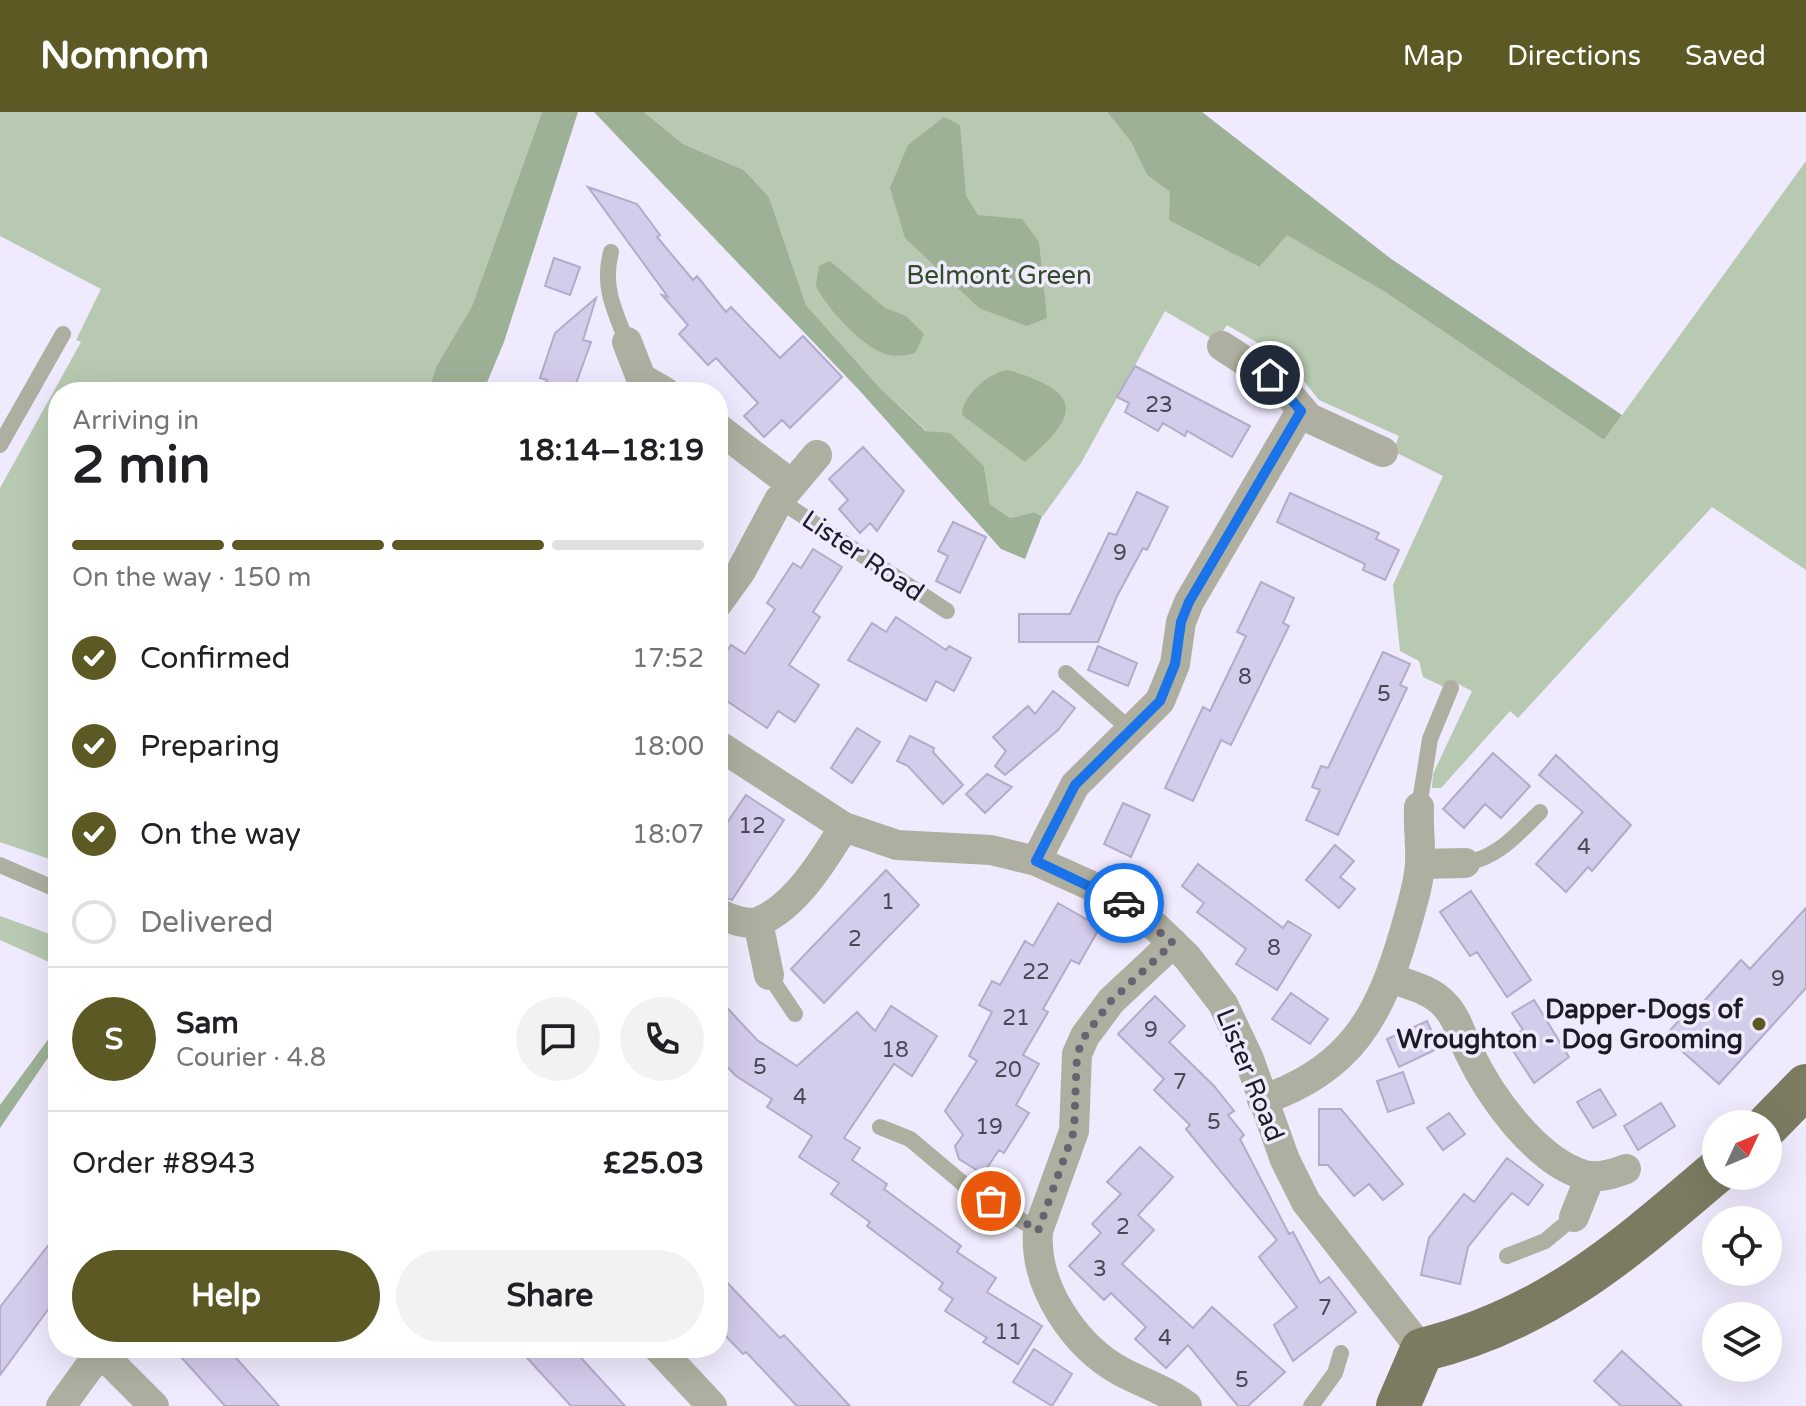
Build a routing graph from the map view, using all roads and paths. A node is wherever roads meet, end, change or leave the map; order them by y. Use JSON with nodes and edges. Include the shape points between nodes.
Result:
{"nodes":[{"id":1,"x":611,"y":252,"type":"dead end"},
{"id":2,"x":63,"y":334,"type":"dead end"},
{"id":3,"x":627,"y":342,"type":"joint"},
{"id":4,"x":1222,"y":346,"type":"dead end"},
{"id":5,"x":644,"y":382,"type":"edge"},
{"id":6,"x":1301,"y":411,"type":"junction"},
{"id":7,"x":728,"y":438,"type":"edge"},
{"id":8,"x":0,"y":445,"type":"edge"},
{"id":9,"x":1383,"y":452,"type":"dead end"},
{"id":10,"x":817,"y":455,"type":"dead end"},
{"id":11,"x":785,"y":492,"type":"junction"},
{"id":12,"x":728,"y":589,"type":"edge"},
{"id":13,"x":947,"y":611,"type":"dead end"},
{"id":14,"x":1066,"y":673,"type":"dead end"},
{"id":15,"x":1451,"y":688,"type":"dead end"},
{"id":16,"x":1133,"y":732,"type":"junction"},
{"id":17,"x":728,"y":752,"type":"edge"},
{"id":18,"x":1419,"y":807,"type":"joint"},
{"id":19,"x":1540,"y":812,"type":"dead end"},
{"id":20,"x":844,"y":827,"type":"junction"},
{"id":21,"x":1036,"y":861,"type":"junction"},
{"id":22,"x":1465,"y":863,"type":"joint"},
{"id":23,"x":1420,"y":864,"type":"junction"},
{"id":24,"x":0,"y":865,"type":"edge"},
{"id":25,"x":48,"y":886,"type":"edge"},
{"id":26,"x":728,"y":917,"type":"edge"},
{"id":27,"x":758,"y":922,"type":"junction"},
{"id":28,"x":1173,"y":943,"type":"junction"},
{"id":29,"x":769,"y":975,"type":"joint"},
{"id":30,"x":1390,"y":978,"type":"junction"},
{"id":31,"x":795,"y":1014,"type":"dead end"},
{"id":32,"x":1806,"y":1086,"type":"edge"},
{"id":33,"x":1262,"y":1100,"type":"junction"},
{"id":34,"x":1782,"y":1111,"type":"edge"},
{"id":35,"x":880,"y":1127,"type":"dead end"},
{"id":36,"x":1626,"y":1169,"type":"dead end"},
{"id":37,"x":1584,"y":1175,"type":"junction"},
{"id":38,"x":1702,"y":1184,"type":"edge"},
{"id":39,"x":1574,"y":1217,"type":"joint"},
{"id":40,"x":1038,"y":1231,"type":"junction"},
{"id":41,"x":1507,"y":1256,"type":"dead end"},
{"id":42,"x":1422,"y":1350,"type":"junction"},
{"id":43,"x":1341,"y":1353,"type":"dead end"},
{"id":44,"x":96,"y":1358,"type":"edge"},
{"id":45,"x":109,"y":1358,"type":"edge"},
{"id":46,"x":667,"y":1358,"type":"edge"},
{"id":47,"x":61,"y":1406,"type":"edge"},
{"id":48,"x":154,"y":1406,"type":"edge"},
{"id":49,"x":712,"y":1406,"type":"edge"},
{"id":50,"x":1187,"y":1406,"type":"edge"},
{"id":51,"x":1311,"y":1406,"type":"edge"},
{"id":52,"x":1398,"y":1406,"type":"edge"}],
"edges":[{"from":1,"to":3,"type":"lane","via":[[609,300]]},
{"from":2,"to":8,"type":"lane"},
{"from":3,"to":5,"type":"street"},
{"from":4,"to":6,"type":"street","via":[[1270,375]]},
{"from":6,"to":9,"type":"street"},
{"from":6,"to":16,"type":"street","via":[[1189,602],[1170,682],[1154,711]]},
{"from":7,"to":11,"type":"street","name":"Lister Road"},
{"from":10,"to":11,"type":"street","name":"Lister Road"},
{"from":11,"to":12,"type":"street","name":"Lister Road"},
{"from":11,"to":13,"type":"lane","name":"Lister Road"},
{"from":14,"to":16,"type":"lane"},
{"from":15,"to":18,"type":"lane","via":[[1430,739]]},
{"from":16,"to":21,"type":"street","via":[[1075,785]]},
{"from":17,"to":20,"type":"street","name":"Lister Road"},
{"from":18,"to":23,"type":"street"},
{"from":19,"to":22,"type":"lane","via":[[1506,845],[1480,861]]},
{"from":20,"to":21,"type":"street","name":"Lister Road","via":[[897,845],[991,850]]},
{"from":20,"to":27,"type":"street","via":[[800,888]]},
{"from":21,"to":28,"type":"street","name":"Lister Road","via":[[1121,902]]},
{"from":22,"to":23,"type":"street"},
{"from":23,"to":30,"type":"street"},
{"from":24,"to":25,"type":"lane"},
{"from":26,"to":27,"type":"street"},
{"from":27,"to":29,"type":"street"},
{"from":28,"to":33,"type":"street","name":"Lister Road","via":[[1223,1004]]},
{"from":28,"to":40,"type":"street","via":[[1111,1001],[1085,1036],[1077,1054],[1074,1131]]},
{"from":29,"to":31,"type":"lane"},
{"from":30,"to":33,"type":"street","via":[[1355,1039],[1330,1067],[1300,1087]]},
{"from":30,"to":37,"type":"street","via":[[1443,1003],[1504,1109],[1538,1146]]},
{"from":32,"to":34,"type":"main road"},
{"from":33,"to":42,"type":"street","name":"Lister Road","via":[[1306,1202]]},
{"from":35,"to":40,"type":"lane","via":[[910,1139],[966,1186]]},
{"from":36,"to":37,"type":"street","via":[[1606,1176]]},
{"from":37,"to":39,"type":"street","via":[[1586,1187]]},
{"from":38,"to":42,"type":"main road","via":[[1568,1290],[1491,1329]]},
{"from":39,"to":41,"type":"lane","via":[[1552,1237]]},
{"from":40,"to":50,"type":"street","via":[[1043,1276],[1070,1324],[1107,1362]]},
{"from":42,"to":52,"type":"main road"},
{"from":43,"to":51,"type":"lane","via":[[1330,1383]]},
{"from":44,"to":47,"type":"street"},
{"from":45,"to":48,"type":"street"},
{"from":46,"to":49,"type":"street"}]}
